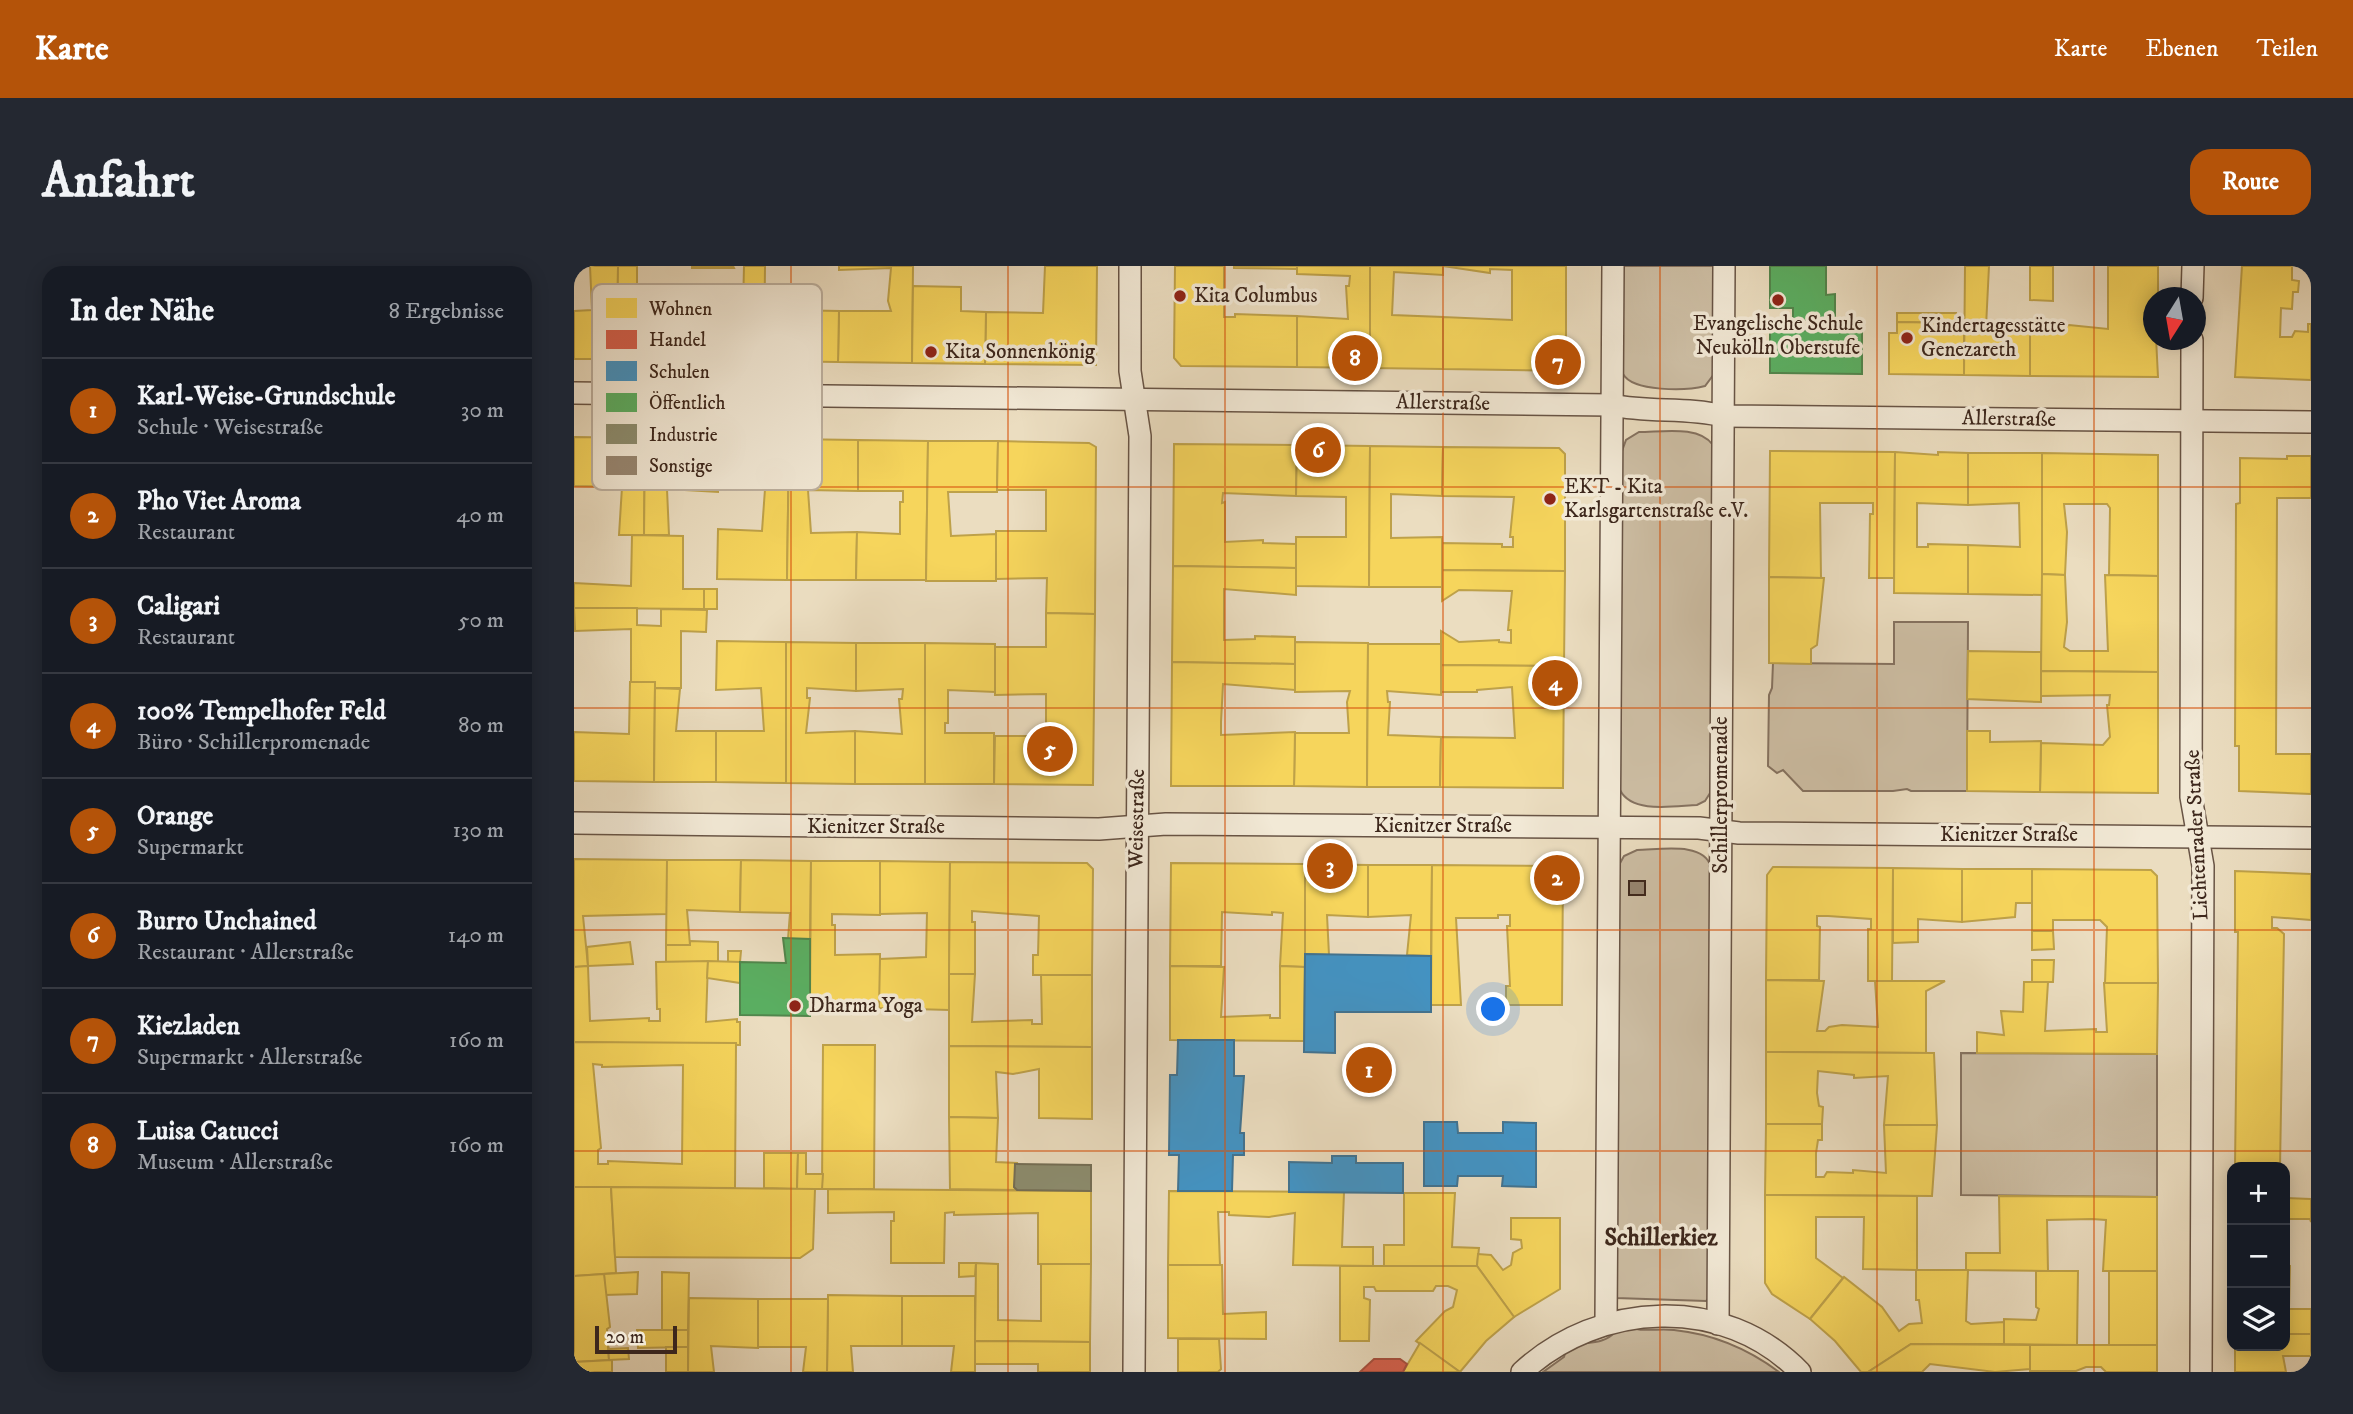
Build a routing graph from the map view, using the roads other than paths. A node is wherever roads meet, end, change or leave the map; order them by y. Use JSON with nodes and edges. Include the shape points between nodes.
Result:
{"nodes":[{"id":1,"x":1130,"y":266,"type":"edge"},
{"id":2,"x":1613,"y":266,"type":"edge"},
{"id":3,"x":1724,"y":266,"type":"edge"},
{"id":4,"x":2193,"y":266,"type":"edge"},
{"id":5,"x":2192,"y":287,"type":"edge"},
{"id":6,"x":2192,"y":350,"type":"edge"},
{"id":7,"x":574,"y":393,"type":"edge"},
{"id":8,"x":592,"y":393,"type":"edge"},
{"id":9,"x":822,"y":396,"type":"edge"},
{"id":10,"x":1134,"y":399,"type":"junction"},
{"id":11,"x":1612,"y":405,"type":"junction"},
{"id":12,"x":1723,"y":416,"type":"junction"},
{"id":13,"x":2192,"y":421,"type":"junction"},
{"id":14,"x":2311,"y":422,"type":"edge"},
{"id":15,"x":574,"y":823,"type":"edge"},
{"id":16,"x":1138,"y":826,"type":"junction"},
{"id":17,"x":1610,"y":827,"type":"junction"},
{"id":18,"x":1721,"y":831,"type":"junction"},
{"id":19,"x":2198,"y":837,"type":"junction"},
{"id":20,"x":2311,"y":838,"type":"edge"},
{"id":21,"x":1606,"y":1322,"type":"junction"},
{"id":22,"x":1718,"y":1324,"type":"junction"},
{"id":23,"x":1134,"y":1372,"type":"edge"},
{"id":24,"x":1522,"y":1372,"type":"edge"},
{"id":25,"x":1800,"y":1372,"type":"edge"},
{"id":26,"x":2201,"y":1372,"type":"edge"}],
"edges":[{"from":1,"to":10,"type":"street","name":"Weisestraße"},
{"from":2,"to":11,"type":"street"},
{"from":3,"to":12,"type":"street","name":"Schillerpromenade"},
{"from":4,"to":5,"type":"street"},
{"from":6,"to":13,"type":"street","name":"Lichtenrader Straße"},
{"from":7,"to":8,"type":"street","name":"Allerstraße"},
{"from":9,"to":10,"type":"street","name":"Allerstraße"},
{"from":10,"to":11,"type":"street","name":"Allerstraße"},
{"from":10,"to":16,"type":"street","name":"Weisestraße","via":[[1140,436]]},
{"from":11,"to":12,"type":"street","name":"Allerstraße"},
{"from":11,"to":17,"type":"street"},
{"from":12,"to":13,"type":"street","name":"Allerstraße"},
{"from":12,"to":18,"type":"street","name":"Schillerpromenade"},
{"from":13,"to":14,"type":"street","name":"Allerstraße"},
{"from":13,"to":19,"type":"street","name":"Lichtenrader Straße","via":[[2191,797]]},
{"from":15,"to":16,"type":"street","name":"Kienitzer Straße"},
{"from":16,"to":17,"type":"street","name":"Kienitzer Straße"},
{"from":16,"to":23,"type":"street","name":"Weisestraße"},
{"from":17,"to":18,"type":"street","name":"Kienitzer Straße"},
{"from":17,"to":21,"type":"street"},
{"from":18,"to":19,"type":"street","name":"Kienitzer Straße"},
{"from":18,"to":22,"type":"street","name":"Schillerpromenade"},
{"from":19,"to":20,"type":"street","name":"Kienitzer Straße"},
{"from":19,"to":26,"type":"street","name":"Lichtenrader Straße","via":[[2203,866]]},
{"from":21,"to":22,"type":"street","via":[[1661,1315]]},
{"from":21,"to":24,"type":"street","via":[[1569,1337]]},
{"from":22,"to":25,"type":"street","via":[[1759,1341]]}]}
